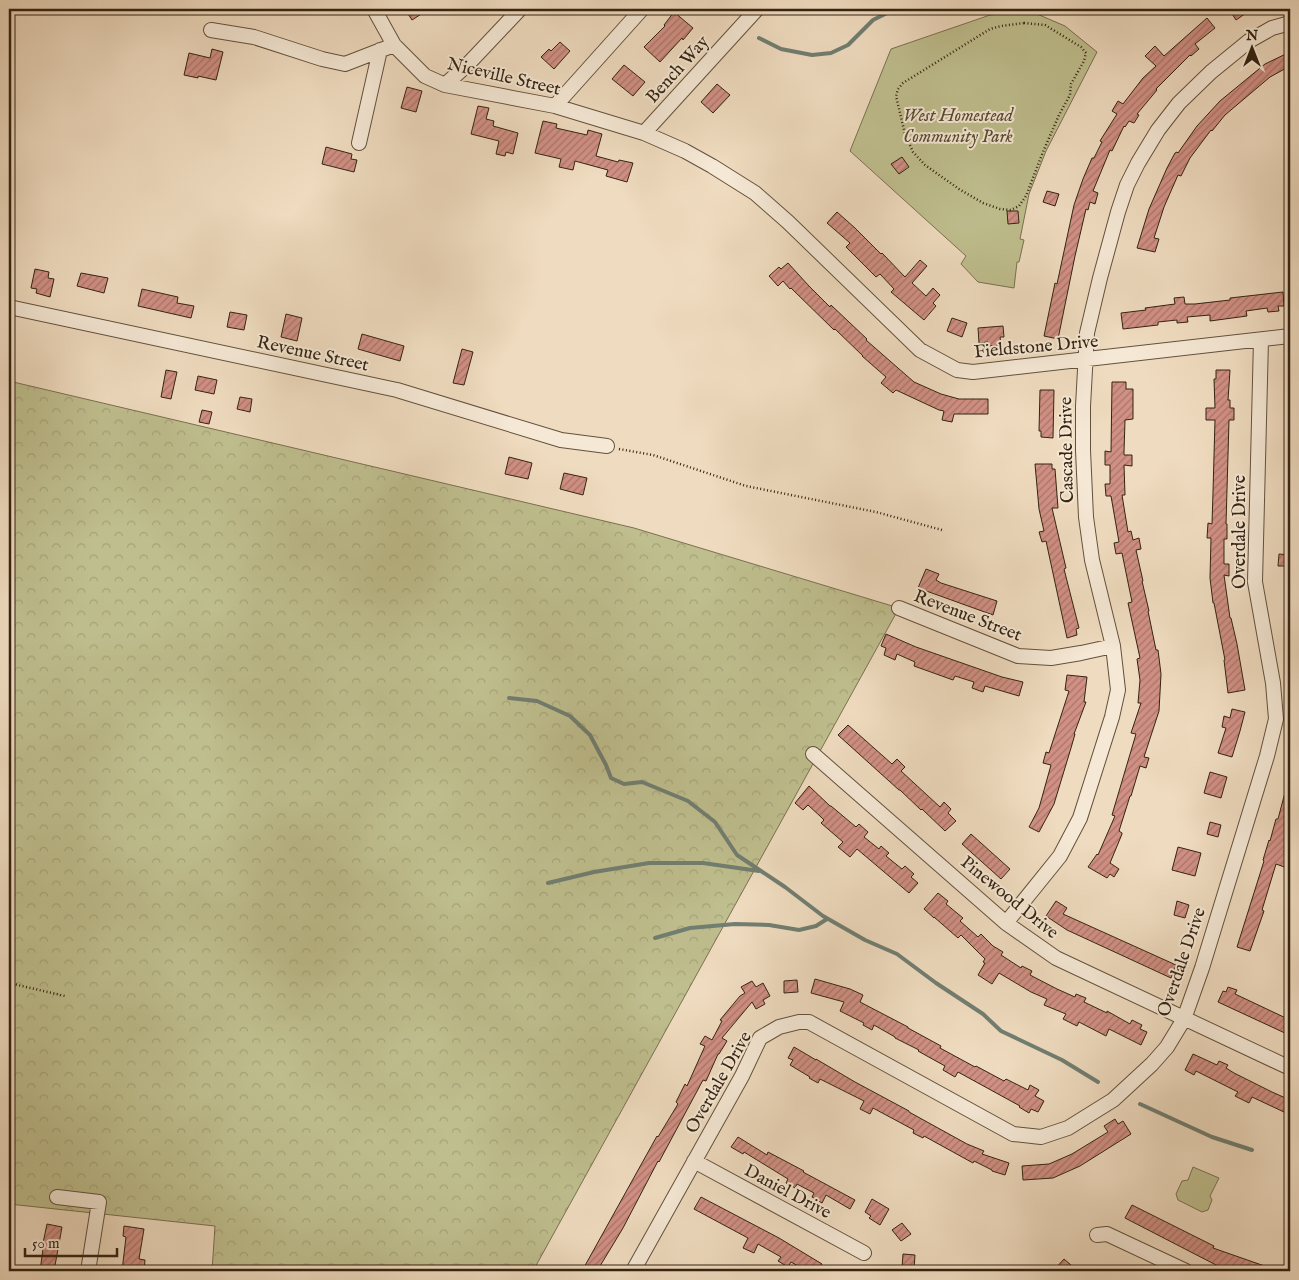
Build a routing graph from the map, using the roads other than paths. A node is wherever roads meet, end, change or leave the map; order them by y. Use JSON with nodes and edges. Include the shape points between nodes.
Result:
{"nodes":[{"id":1,"x":374,"y":9,"type":"edge"},
{"id":2,"x":520,"y":9,"type":"edge"},
{"id":3,"x":642,"y":9,"type":"edge"},
{"id":4,"x":757,"y":9,"type":"edge"},
{"id":5,"x":1290,"y":22,"type":"edge"},
{"id":6,"x":211,"y":30,"type":"dead end"},
{"id":7,"x":394,"y":45,"type":"junction"},
{"id":8,"x":380,"y":50,"type":"junction"},
{"id":9,"x":446,"y":85,"type":"junction"},
{"id":10,"x":555,"y":106,"type":"junction"},
{"id":11,"x":644,"y":133,"type":"junction"},
{"id":12,"x":359,"y":144,"type":"dead end"},
{"id":13,"x":782,"y":217,"type":"joint"},
{"id":14,"x":9,"y":308,"type":"edge"},
{"id":15,"x":1290,"y":336,"type":"edge"},
{"id":16,"x":1261,"y":340,"type":"junction"},
{"id":17,"x":1086,"y":360,"type":"junction"},
{"id":18,"x":607,"y":446,"type":"road end"},
{"id":19,"x":899,"y":608,"type":"dead end"},
{"id":20,"x":1113,"y":646,"type":"junction"},
{"id":21,"x":813,"y":754,"type":"dead end"},
{"id":22,"x":1006,"y":923,"type":"junction"},
{"id":23,"x":1184,"y":1019,"type":"junction"},
{"id":24,"x":1290,"y":1068,"type":"edge"},
{"id":25,"x":694,"y":1161,"type":"junction"},
{"id":26,"x":57,"y":1197,"type":"dead end"},
{"id":27,"x":1096,"y":1235,"type":"dead end"},
{"id":28,"x":864,"y":1253,"type":"dead end"},
{"id":29,"x":88,"y":1271,"type":"edge"},
{"id":30,"x":633,"y":1271,"type":"edge"},
{"id":31,"x":1186,"y":1271,"type":"edge"}],
"edges":[{"from":1,"to":7,"type":"street","name":"Niceville Street"},
{"from":2,"to":9,"type":"street"},
{"from":3,"to":10,"type":"street"},
{"from":4,"to":11,"type":"street","name":"Bench Way"},
{"from":5,"to":17,"type":"street","name":"Cascade Drive","via":[[1249,41],[1211,72],[1179,103],[1138,163],[1118,212],[1100,278],[1087,333]]},
{"from":6,"to":8,"type":"street","via":[[254,37],[345,64]]},
{"from":7,"to":8,"type":"street"},
{"from":7,"to":9,"type":"street","name":"Niceville Street","via":[[425,76]]},
{"from":8,"to":12,"type":"street"},
{"from":9,"to":10,"type":"street","name":"Niceville Street"},
{"from":10,"to":11,"type":"street","name":"Niceville Street"},
{"from":11,"to":13,"type":"street","name":"Niceville Street","via":[[712,166],[755,193]]},
{"from":13,"to":17,"type":"street","name":"Fieldstone Drive","via":[[920,350],[957,370],[973,372]]},
{"from":14,"to":18,"type":"street","name":"Revenue Street","via":[[397,390],[561,440]]},
{"from":15,"to":16,"type":"street","name":"Fieldstone Drive"},
{"from":16,"to":17,"type":"street","name":"Fieldstone Drive"},
{"from":16,"to":23,"type":"street","name":"Overdale Drive","via":[[1255,582],[1276,719]]},
{"from":17,"to":20,"type":"street","name":"Cascade Drive","via":[[1083,406],[1086,517],[1092,560]]},
{"from":19,"to":20,"type":"street","name":"Revenue Street","via":[[1018,656],[1051,658]]},
{"from":20,"to":22,"type":"street","name":"Cascade Drive","via":[[1118,690],[1080,818],[1060,856]]},
{"from":21,"to":22,"type":"street","name":"Pinewood Drive"},
{"from":22,"to":23,"type":"street","name":"Pinewood Drive","via":[[1056,958]]},
{"from":23,"to":24,"type":"street","name":"Pinewood Drive"},
{"from":23,"to":25,"type":"street","name":"Overdale Drive","via":[[1157,1059],[1113,1100],[1068,1128],[1041,1137],[1013,1134],[809,1022],[779,1027],[760,1038]]},
{"from":25,"to":28,"type":"street","name":"Daniel Drive"},
{"from":25,"to":30,"type":"street","name":"Overdale Drive"},
{"from":26,"to":29,"type":"street","via":[[99,1202]]},
{"from":27,"to":31,"type":"street","via":[[1107,1234]]}]}
